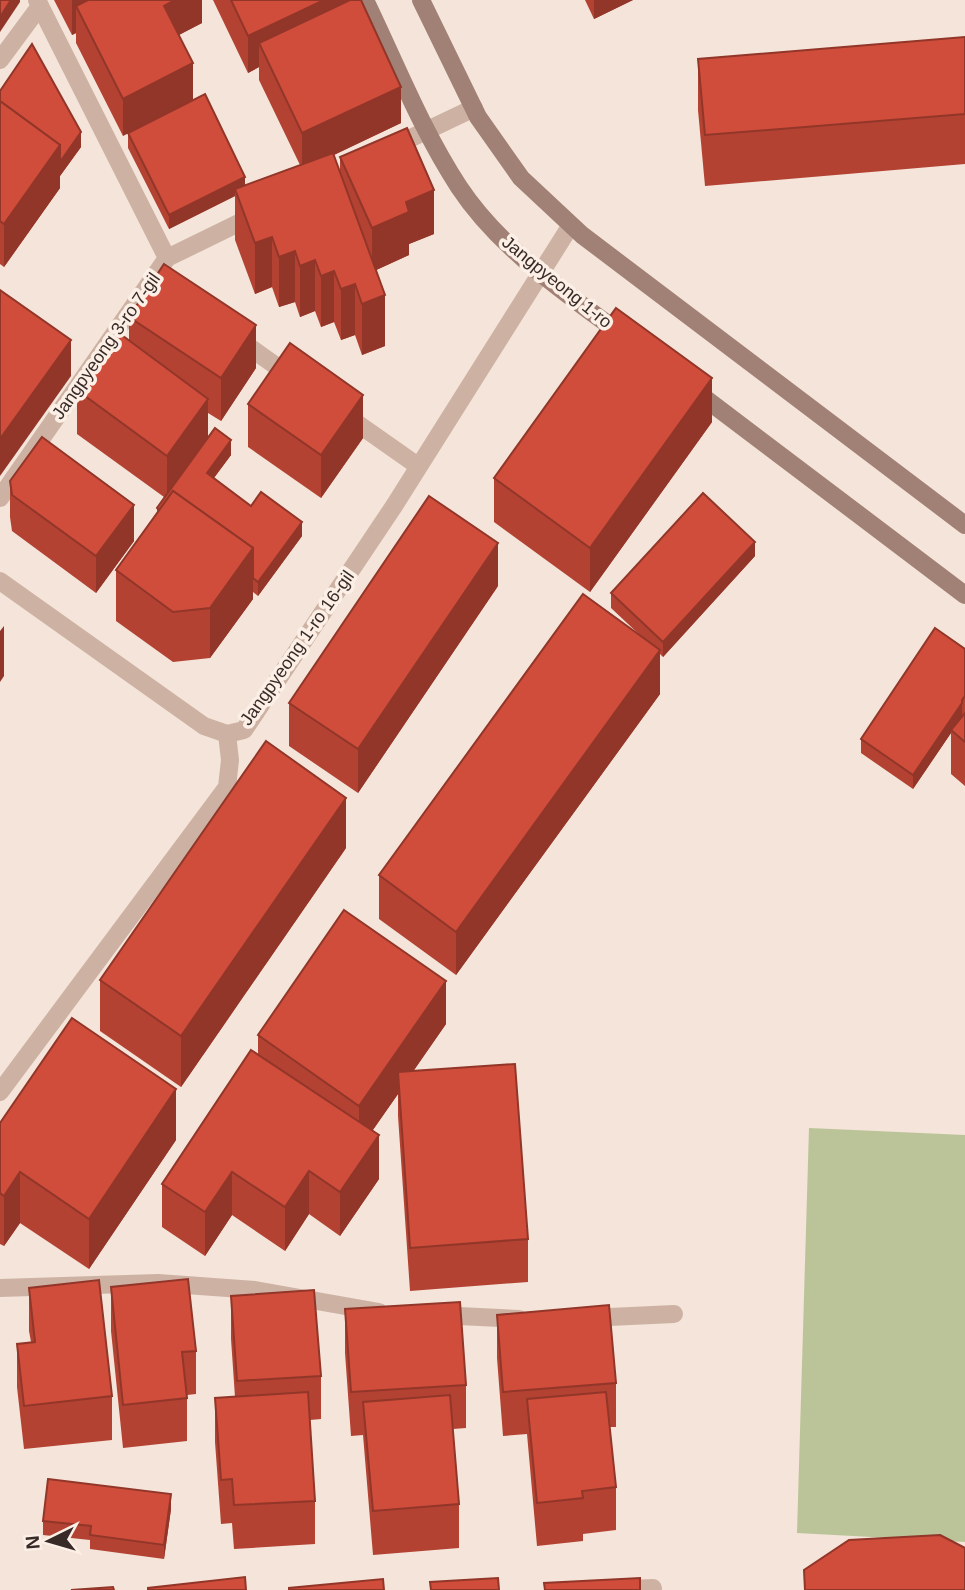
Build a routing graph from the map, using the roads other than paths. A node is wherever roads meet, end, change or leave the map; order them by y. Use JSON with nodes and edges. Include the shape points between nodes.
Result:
{"nodes":[{"id":1,"x":365,"y":0,"type":"edge"},
{"id":2,"x":421,"y":0,"type":"edge"},
{"id":3,"x":39,"y":3,"type":"edge"},
{"id":4,"x":0,"y":60,"type":"edge"},
{"id":5,"x":474,"y":108,"type":"junction"},
{"id":6,"x":428,"y":130,"type":"junction"},
{"id":7,"x":378,"y":154,"type":"edge"},
{"id":8,"x":266,"y":209,"type":"edge"},
{"id":9,"x":571,"y":225,"type":"junction"},
{"id":10,"x":167,"y":258,"type":"junction"},
{"id":11,"x":541,"y":271,"type":"junction"},
{"id":12,"x":219,"y":326,"type":"edge"},
{"id":13,"x":642,"y":351,"type":"edge"},
{"id":14,"x":676,"y":376,"type":"edge"},
{"id":15,"x":308,"y":388,"type":"edge"},
{"id":16,"x":330,"y":404,"type":"edge"},
{"id":17,"x":418,"y":466,"type":"junction"},
{"id":18,"x":0,"y":498,"type":"edge"},
{"id":19,"x":965,"y":525,"type":"edge"},
{"id":20,"x":0,"y":581,"type":"edge"},
{"id":21,"x":965,"y":595,"type":"edge"},
{"id":22,"x":227,"y":734,"type":"junction"},
{"id":23,"x":0,"y":1092,"type":"edge"},
{"id":24,"x":0,"y":1288,"type":"edge"},
{"id":25,"x":674,"y":1314,"type":"dead end"},
{"id":26,"x":571,"y":1319,"type":"edge"},
{"id":27,"x":543,"y":1320,"type":"edge"},
{"id":28,"x":653,"y":1588,"type":"dead end"},
{"id":29,"x":603,"y":1590,"type":"edge"}],
"edges":[{"from":1,"to":6,"type":"street","name":"Jangpyeong 1-ro"},
{"from":2,"to":5,"type":"street"},
{"from":3,"to":4,"type":"street"},
{"from":3,"to":10,"type":"street","name":"Jangpyeong 3-ro 7-gil"},
{"from":5,"to":6,"type":"street"},
{"from":5,"to":9,"type":"street","via":[[521,178]]},
{"from":6,"to":7,"type":"street"},
{"from":6,"to":11,"type":"street","name":"Jangpyeong 1-ro","via":[[459,187],[505,242]]},
{"from":8,"to":10,"type":"street"},
{"from":9,"to":11,"type":"street","name":"Jangpyeong 1-ro 16-gil"},
{"from":9,"to":19,"type":"street"},
{"from":10,"to":18,"type":"street","name":"Jangpyeong 3-ro 7-gil","via":[[158,283]]},
{"from":11,"to":13,"type":"street","name":"Jangpyeong 1-ro"},
{"from":11,"to":17,"type":"street","name":"Jangpyeong 1-ro 16-gil"},
{"from":12,"to":15,"type":"street"},
{"from":14,"to":21,"type":"street"},
{"from":16,"to":17,"type":"street"},
{"from":17,"to":22,"type":"street","name":"Jangpyeong 1-ro 16-gil","via":[[244,730]]},
{"from":20,"to":22,"type":"street","via":[[204,726]]},
{"from":22,"to":23,"type":"street","name":"Jangpyeong 1-ro 16-gil","via":[[227,787]]},
{"from":24,"to":27,"type":"street","via":[[158,1283],[256,1290],[375,1312]]},
{"from":25,"to":26,"type":"street"},
{"from":28,"to":29,"type":"street"}]}
